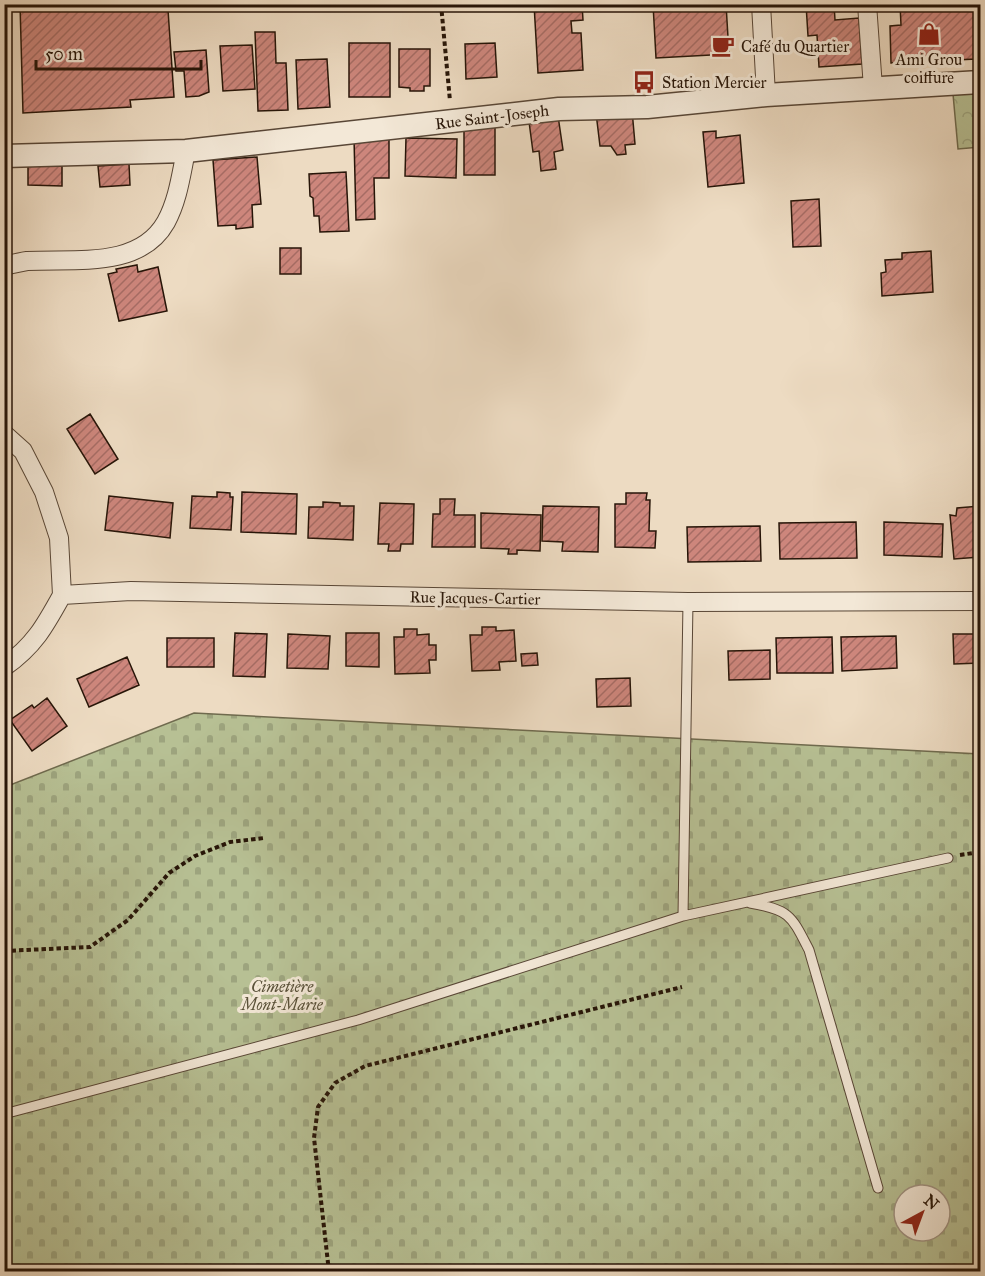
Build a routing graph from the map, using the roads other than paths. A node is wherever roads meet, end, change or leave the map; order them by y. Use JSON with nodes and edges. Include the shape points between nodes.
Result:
{"nodes":[{"id":1,"x":761,"y":4,"type":"edge"},
{"id":2,"x":867,"y":4,"type":"edge"},
{"id":3,"x":981,"y":82,"type":"edge"},
{"id":4,"x":873,"y":88,"type":"junction"},
{"id":5,"x":766,"y":95,"type":"junction"},
{"id":6,"x":186,"y":151,"type":"junction"},
{"id":7,"x":4,"y":156,"type":"edge"},
{"id":8,"x":4,"y":266,"type":"edge"},
{"id":9,"x":4,"y":434,"type":"edge"},
{"id":10,"x":62,"y":595,"type":"junction"},
{"id":11,"x":981,"y":601,"type":"edge"},
{"id":12,"x":688,"y":602,"type":"junction"},
{"id":13,"x":4,"y":667,"type":"edge"},
{"id":14,"x":948,"y":858,"type":"dead end"},
{"id":15,"x":745,"y":902,"type":"junction"},
{"id":16,"x":683,"y":916,"type":"junction"},
{"id":17,"x":4,"y":1114,"type":"edge"},
{"id":18,"x":878,"y":1188,"type":"dead end"}],
"edges":[{"from":1,"to":5,"type":"street"},
{"from":2,"to":4,"type":"street"},
{"from":3,"to":4,"type":"street","name":"Rue Saint-Joseph"},
{"from":4,"to":5,"type":"street","name":"Rue Saint-Joseph"},
{"from":5,"to":6,"type":"street","name":"Rue Saint-Joseph","via":[[647,107],[560,109]]},
{"from":6,"to":7,"type":"street","name":"Rue Saint-Joseph"},
{"from":6,"to":8,"type":"street","via":[[175,200],[156,236],[126,254],[96,260],[26,261]]},
{"from":9,"to":10,"type":"street","via":[[23,451],[44,492],[59,538]]},
{"from":10,"to":12,"type":"street","name":"Rue Jacques-Cartier","via":[[131,591]]},
{"from":10,"to":13,"type":"street","via":[[41,633]]},
{"from":11,"to":12,"type":"street","name":"Rue Jacques-Cartier"},
{"from":12,"to":16,"type":"lane"},
{"from":14,"to":15,"type":"lane"},
{"from":15,"to":16,"type":"lane"},
{"from":15,"to":18,"type":"lane","via":[[773,908],[793,919],[809,950]]},
{"from":16,"to":17,"type":"lane","via":[[358,1020]]}]}
